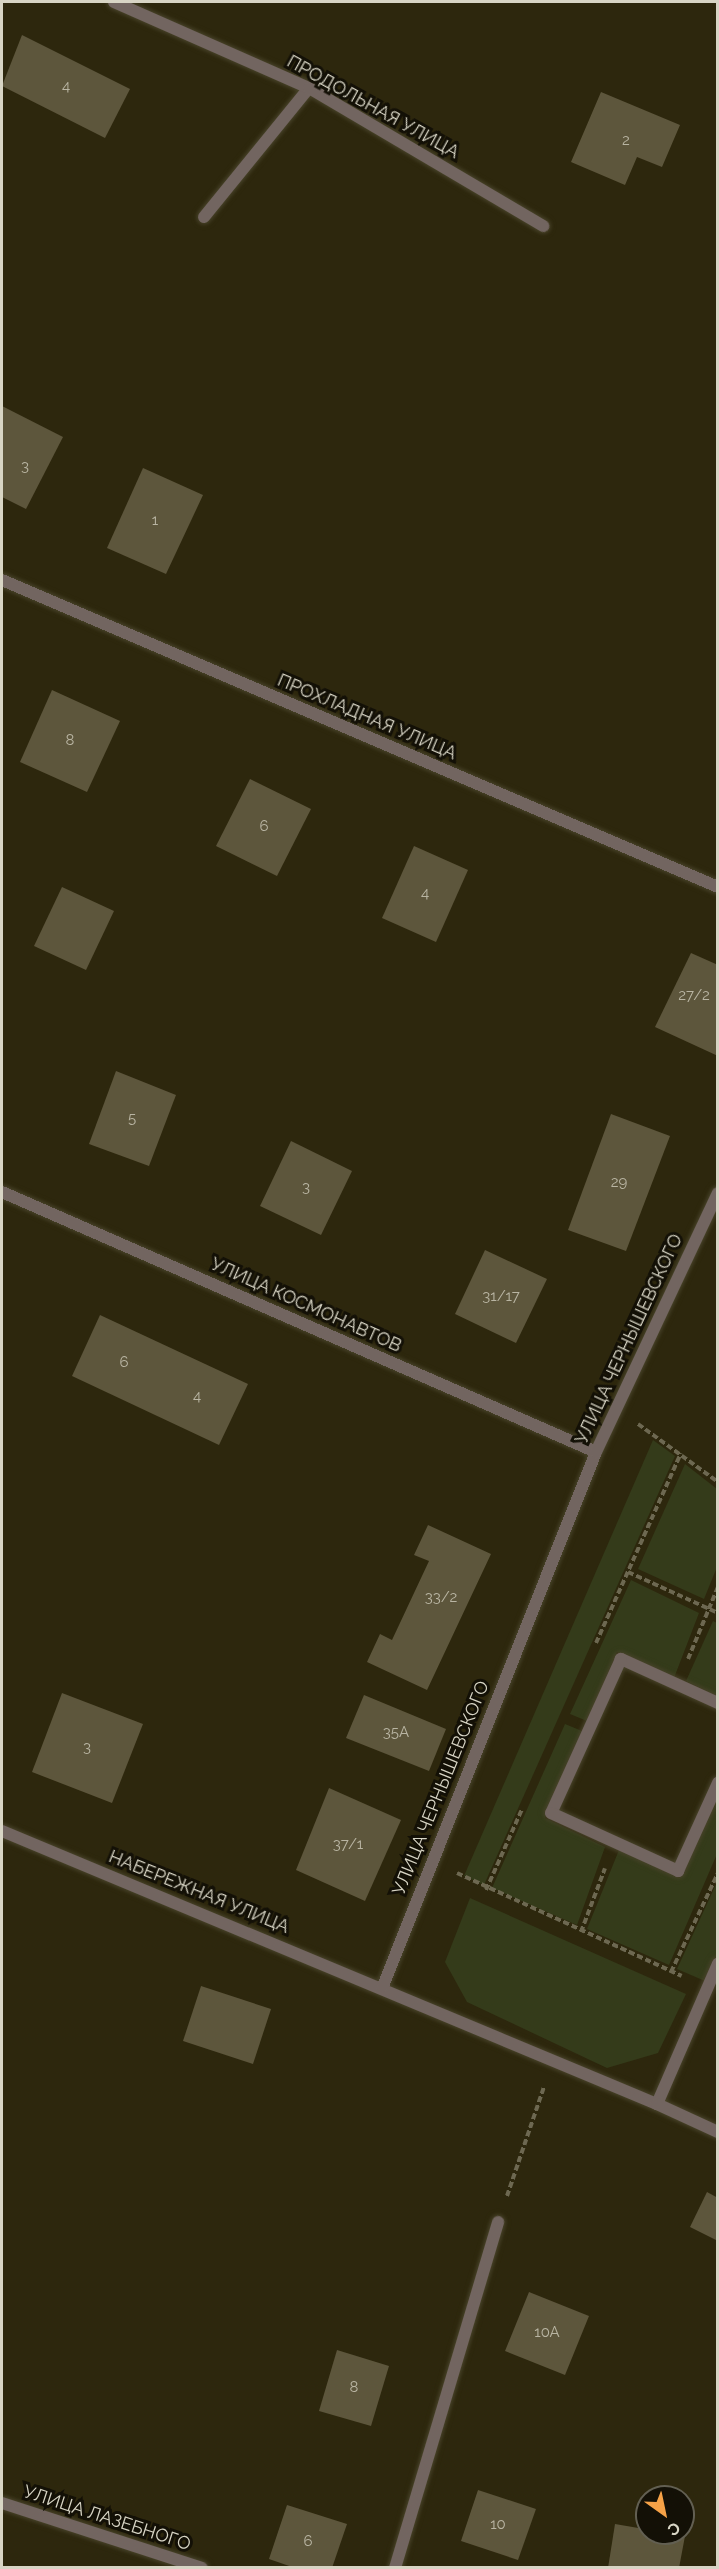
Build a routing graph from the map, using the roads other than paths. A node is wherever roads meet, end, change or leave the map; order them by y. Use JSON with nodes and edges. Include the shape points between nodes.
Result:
{"nodes":[{"id":1,"x":114,"y":2,"type":"edge"},
{"id":2,"x":309,"y":87,"type":"junction"},
{"id":3,"x":204,"y":217,"type":"dead end"},
{"id":4,"x":543,"y":226,"type":"dead end"},
{"id":5,"x":2,"y":580,"type":"edge"},
{"id":6,"x":717,"y":887,"type":"edge"},
{"id":7,"x":2,"y":1192,"type":"edge"},
{"id":8,"x":717,"y":1193,"type":"edge"},
{"id":9,"x":596,"y":1452,"type":"junction"},
{"id":10,"x":717,"y":1703,"type":"edge"},
{"id":11,"x":717,"y":1784,"type":"edge"},
{"id":12,"x":2,"y":1831,"type":"edge"},
{"id":13,"x":717,"y":1964,"type":"edge"},
{"id":14,"x":383,"y":1986,"type":"junction"},
{"id":15,"x":657,"y":2104,"type":"junction"},
{"id":16,"x":717,"y":2132,"type":"edge"},
{"id":17,"x":498,"y":2222,"type":"road end"},
{"id":18,"x":2,"y":2502,"type":"edge"},
{"id":19,"x":202,"y":2568,"type":"edge"},
{"id":20,"x":395,"y":2568,"type":"edge"}],
"edges":[{"from":1,"to":2,"type":"street","name":"ПРОДОЛЬНАЯ УЛИЦА"},
{"from":2,"to":3,"type":"street"},
{"from":2,"to":4,"type":"street","name":"ПРОДОЛЬНАЯ УЛИЦА"},
{"from":5,"to":6,"type":"street","name":"ПРОХЛАДНАЯ УЛИЦА"},
{"from":7,"to":9,"type":"street","name":"УЛИЦА КОСМОНАВТОВ"},
{"from":8,"to":9,"type":"street","name":"УЛИЦА ЧЕРНЫШЕВСКОГО"},
{"from":9,"to":14,"type":"street","name":"УЛИЦА ЧЕРНЫШЕВСКОГО"},
{"from":10,"to":11,"type":"street","via":[[621,1659],[551,1814],[678,1870]]},
{"from":12,"to":14,"type":"street","name":"НАБЕРЕЖНАЯ УЛИЦА"},
{"from":13,"to":15,"type":"street"},
{"from":14,"to":15,"type":"street"},
{"from":15,"to":16,"type":"street"},
{"from":17,"to":20,"type":"street"},
{"from":18,"to":19,"type":"street","name":"УЛИЦА ЛАЗЕБНОГО"}]}
